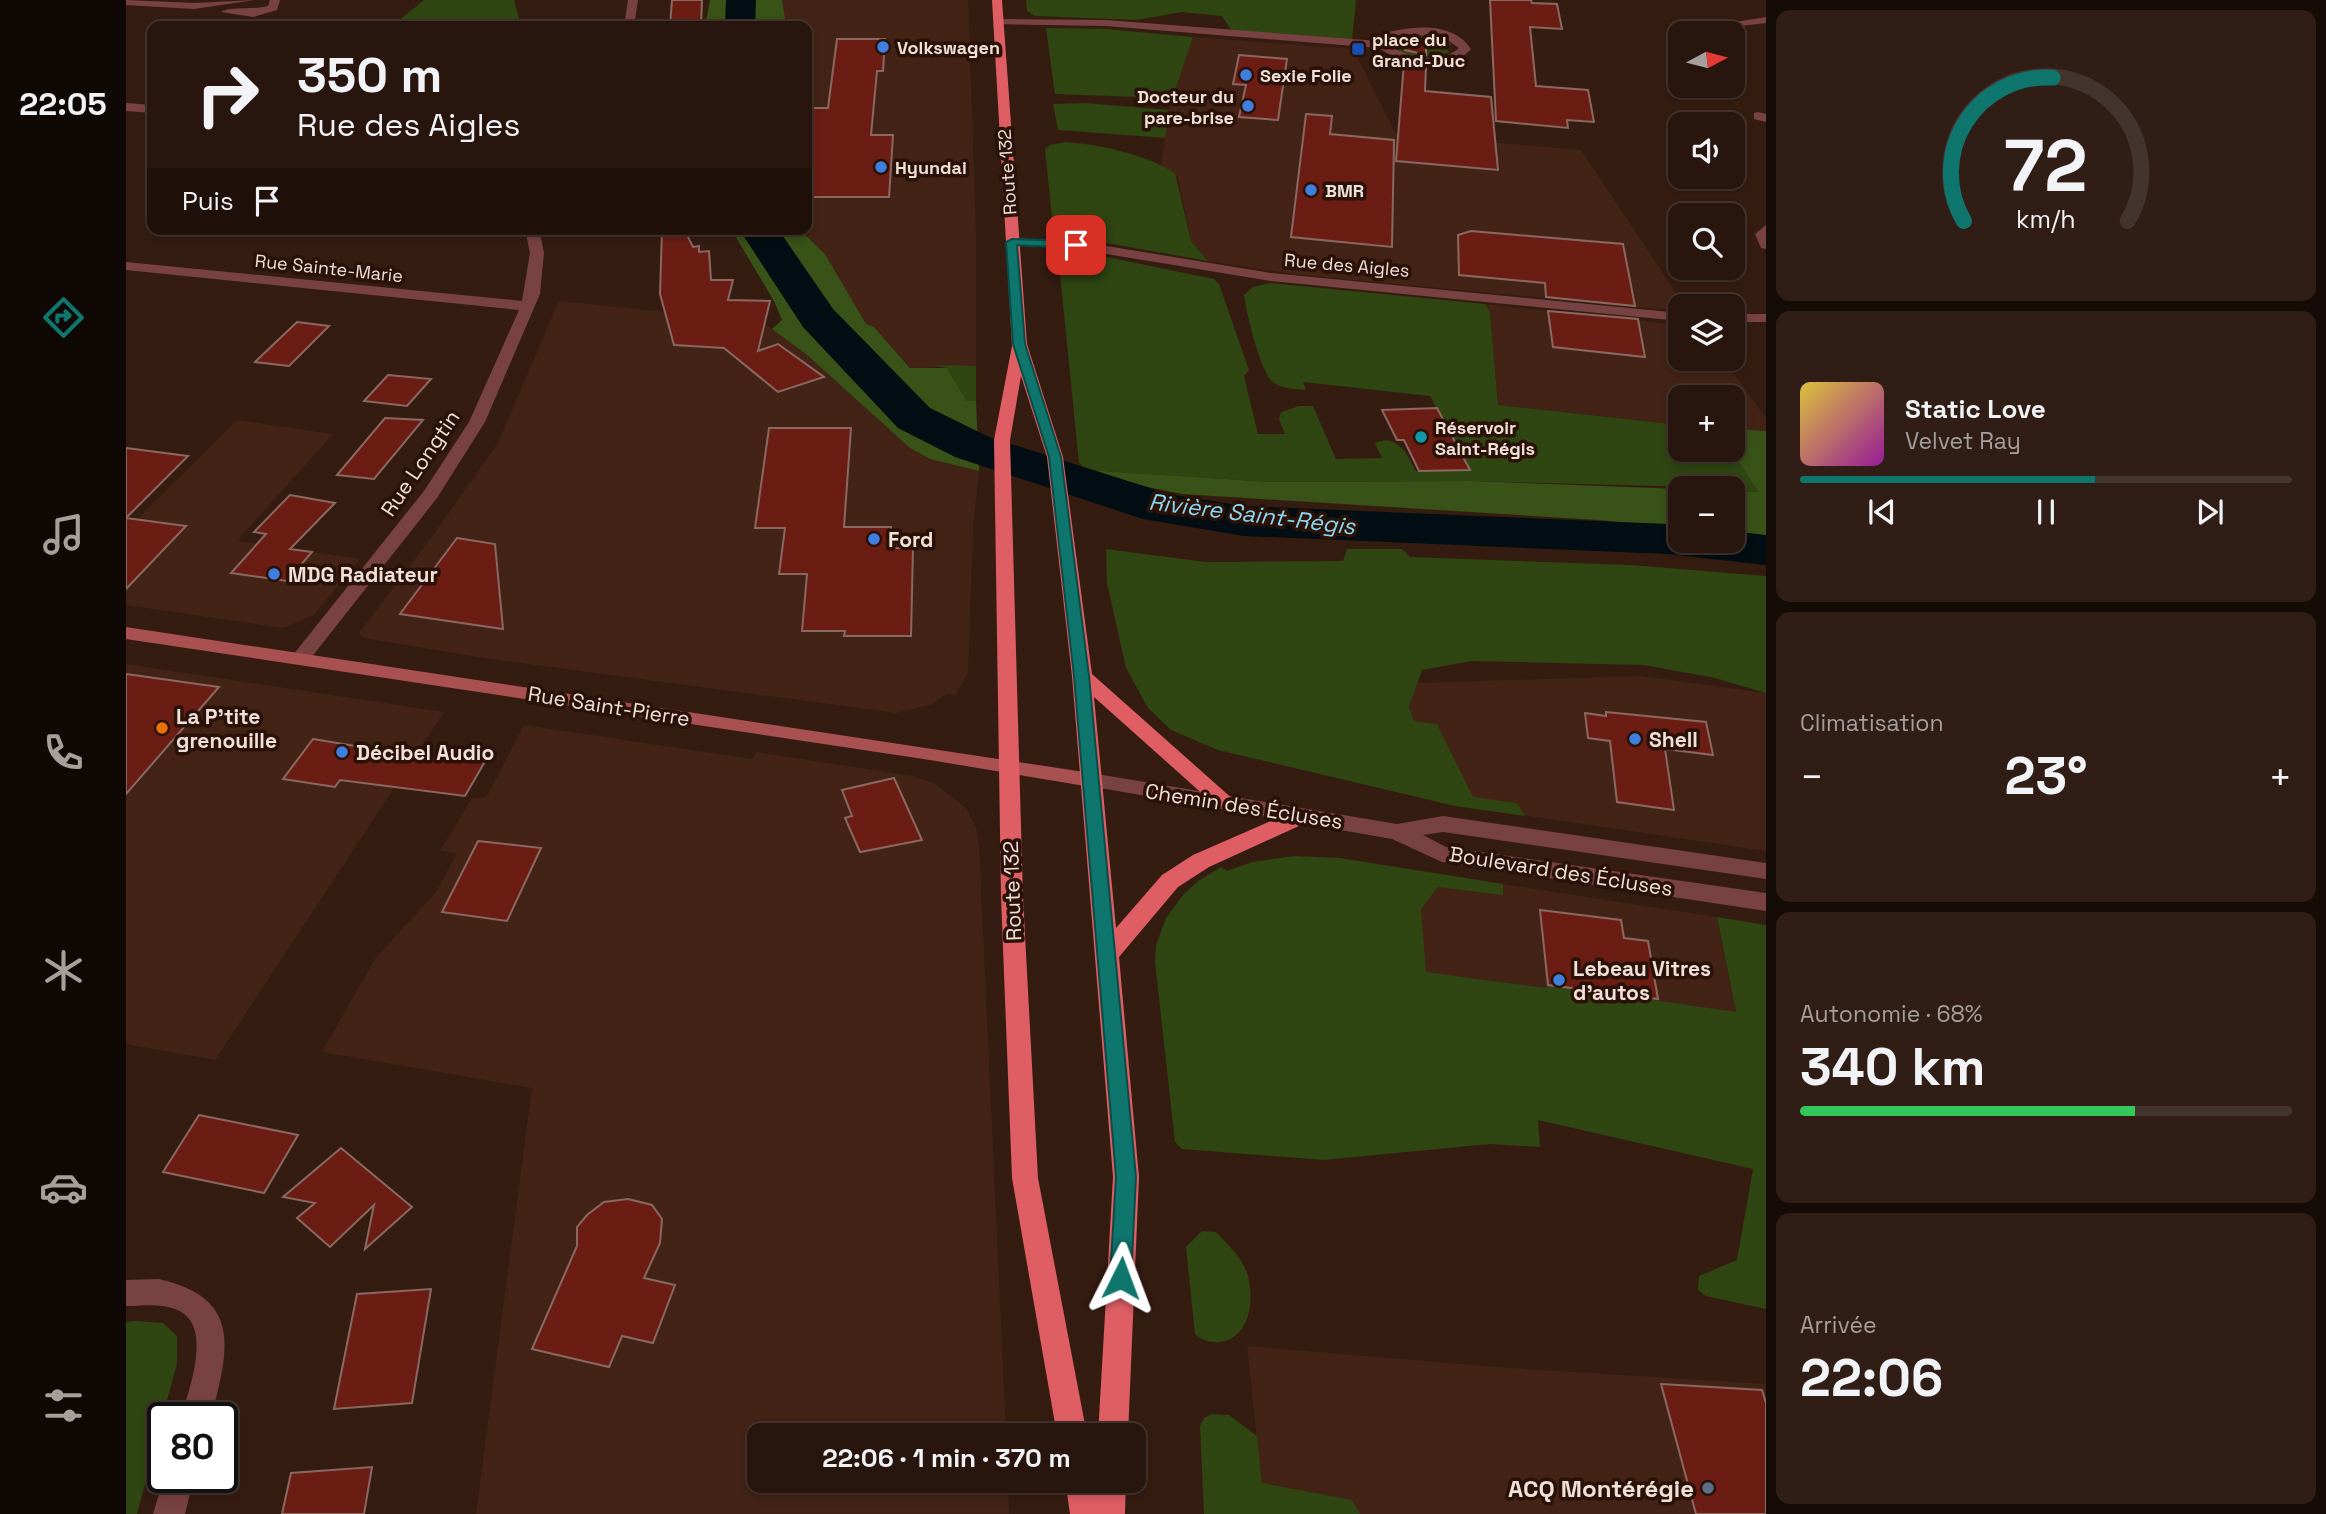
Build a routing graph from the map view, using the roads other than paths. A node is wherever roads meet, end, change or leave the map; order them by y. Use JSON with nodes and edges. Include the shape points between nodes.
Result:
{"nodes":[{"id":1,"x":250,"y":0,"type":"edge"},
{"id":2,"x":275,"y":0,"type":"edge"},
{"id":3,"x":633,"y":0,"type":"edge"},
{"id":4,"x":997,"y":0,"type":"edge"},
{"id":5,"x":126,"y":2,"type":"edge"},
{"id":6,"x":194,"y":6,"type":"junction"},
{"id":7,"x":1766,"y":20,"type":"edge"},
{"id":8,"x":629,"y":21,"type":"edge"},
{"id":9,"x":998,"y":22,"type":"junction"},
{"id":10,"x":1745,"y":22,"type":"edge"},
{"id":11,"x":1382,"y":45,"type":"junction"},
{"id":12,"x":126,"y":107,"type":"edge"},
{"id":13,"x":147,"y":109,"type":"edge"},
{"id":14,"x":1766,"y":229,"type":"edge"},
{"id":15,"x":533,"y":235,"type":"edge"},
{"id":16,"x":1012,"y":242,"type":"junction"},
{"id":17,"x":1766,"y":245,"type":"edge"},
{"id":18,"x":126,"y":265,"type":"edge"},
{"id":19,"x":527,"y":306,"type":"junction"},
{"id":20,"x":1668,"y":316,"type":"edge"},
{"id":21,"x":1745,"y":318,"type":"edge"},
{"id":22,"x":1766,"y":318,"type":"edge"},
{"id":23,"x":1019,"y":344,"type":"junction"},
{"id":24,"x":126,"y":633,"type":"edge"},
{"id":25,"x":300,"y":659,"type":"junction"},
{"id":26,"x":1082,"y":676,"type":"junction"},
{"id":27,"x":1009,"y":766,"type":"junction"},
{"id":28,"x":1091,"y":780,"type":"junction"},
{"id":29,"x":1224,"y":801,"type":"junction"},
{"id":30,"x":1304,"y":815,"type":"junction"},
{"id":31,"x":1397,"y":832,"type":"junction"},
{"id":32,"x":1766,"y":872,"type":"edge"},
{"id":33,"x":1766,"y":902,"type":"edge"},
{"id":34,"x":1107,"y":956,"type":"junction"},
{"id":35,"x":126,"y":1293,"type":"edge"},
{"id":36,"x":200,"y":1402,"type":"edge"},
{"id":37,"x":1070,"y":1423,"type":"edge"},
{"id":38,"x":1114,"y":1423,"type":"edge"},
{"id":39,"x":175,"y":1493,"type":"edge"},
{"id":40,"x":1082,"y":1493,"type":"edge"},
{"id":41,"x":1110,"y":1493,"type":"edge"},
{"id":42,"x":169,"y":1514,"type":"edge"},
{"id":43,"x":1086,"y":1514,"type":"edge"},
{"id":44,"x":1109,"y":1514,"type":"edge"}],
"edges":[{"from":1,"to":6,"type":"street"},
{"from":2,"to":6,"type":"street","via":[[270,11],[253,14]]},
{"from":3,"to":8,"type":"street"},
{"from":4,"to":9,"type":"highway","name":"Route 132"},
{"from":5,"to":6,"type":"street"},
{"from":7,"to":10,"type":"street"},
{"from":9,"to":11,"type":"street","via":[[1106,23]]},
{"from":9,"to":16,"type":"highway","name":"Route 132"},
{"from":11,"to":11,"type":"street","via":[[1403,57],[1433,60],[1454,57],[1465,49],[1452,37],[1419,30],[1388,34]]},
{"from":12,"to":13,"type":"street"},
{"from":14,"to":17,"type":"street","via":[[1762,237]]},
{"from":15,"to":19,"type":"street","name":"Rue Longtin","via":[[537,271]]},
{"from":16,"to":20,"type":"street","name":"Rue des Aigles","via":[[1076,245],[1270,277]]},
{"from":16,"to":23,"type":"highway","name":"Route 132"},
{"from":18,"to":19,"type":"street","name":"Rue Sainte-Marie"},
{"from":19,"to":25,"type":"street","name":"Rue Longtin","via":[[483,410],[452,464]]},
{"from":21,"to":22,"type":"street"},
{"from":23,"to":26,"type":"highway","name":"Route 132","via":[[1055,457]]},
{"from":23,"to":27,"type":"highway","name":"Route 132","via":[[1002,440]]},
{"from":24,"to":25,"type":"main road","name":"Rue Saint-Pierre"},
{"from":25,"to":27,"type":"main road","name":"Rue Saint-Pierre"},
{"from":26,"to":28,"type":"highway","name":"Route 132"},
{"from":26,"to":29,"type":"highway"},
{"from":27,"to":28,"type":"main road","name":"Rue Saint-Pierre"},
{"from":27,"to":37,"type":"highway","name":"Route 132","via":[[1025,1178]]},
{"from":28,"to":29,"type":"street","name":"Chemin des Écluses"},
{"from":28,"to":34,"type":"highway","name":"Route 132"},
{"from":29,"to":30,"type":"street","name":"Chemin des Écluses"},
{"from":30,"to":31,"type":"street","name":"Chemin des Écluses"},
{"from":30,"to":34,"type":"highway","via":[[1185,870],[1158,892]]},
{"from":31,"to":32,"type":"street","name":"Boulevard des Écluses","via":[[1443,824]]},
{"from":31,"to":33,"type":"street","name":"Boulevard des Écluses","via":[[1442,854]]},
{"from":34,"to":38,"type":"highway","name":"Route 132","via":[[1126,1177]]},
{"from":35,"to":36,"type":"street","via":[[177,1294],[206,1315],[210,1355]]},
{"from":39,"to":42,"type":"street"},
{"from":40,"to":43,"type":"highway"},
{"from":41,"to":44,"type":"highway"}]}
